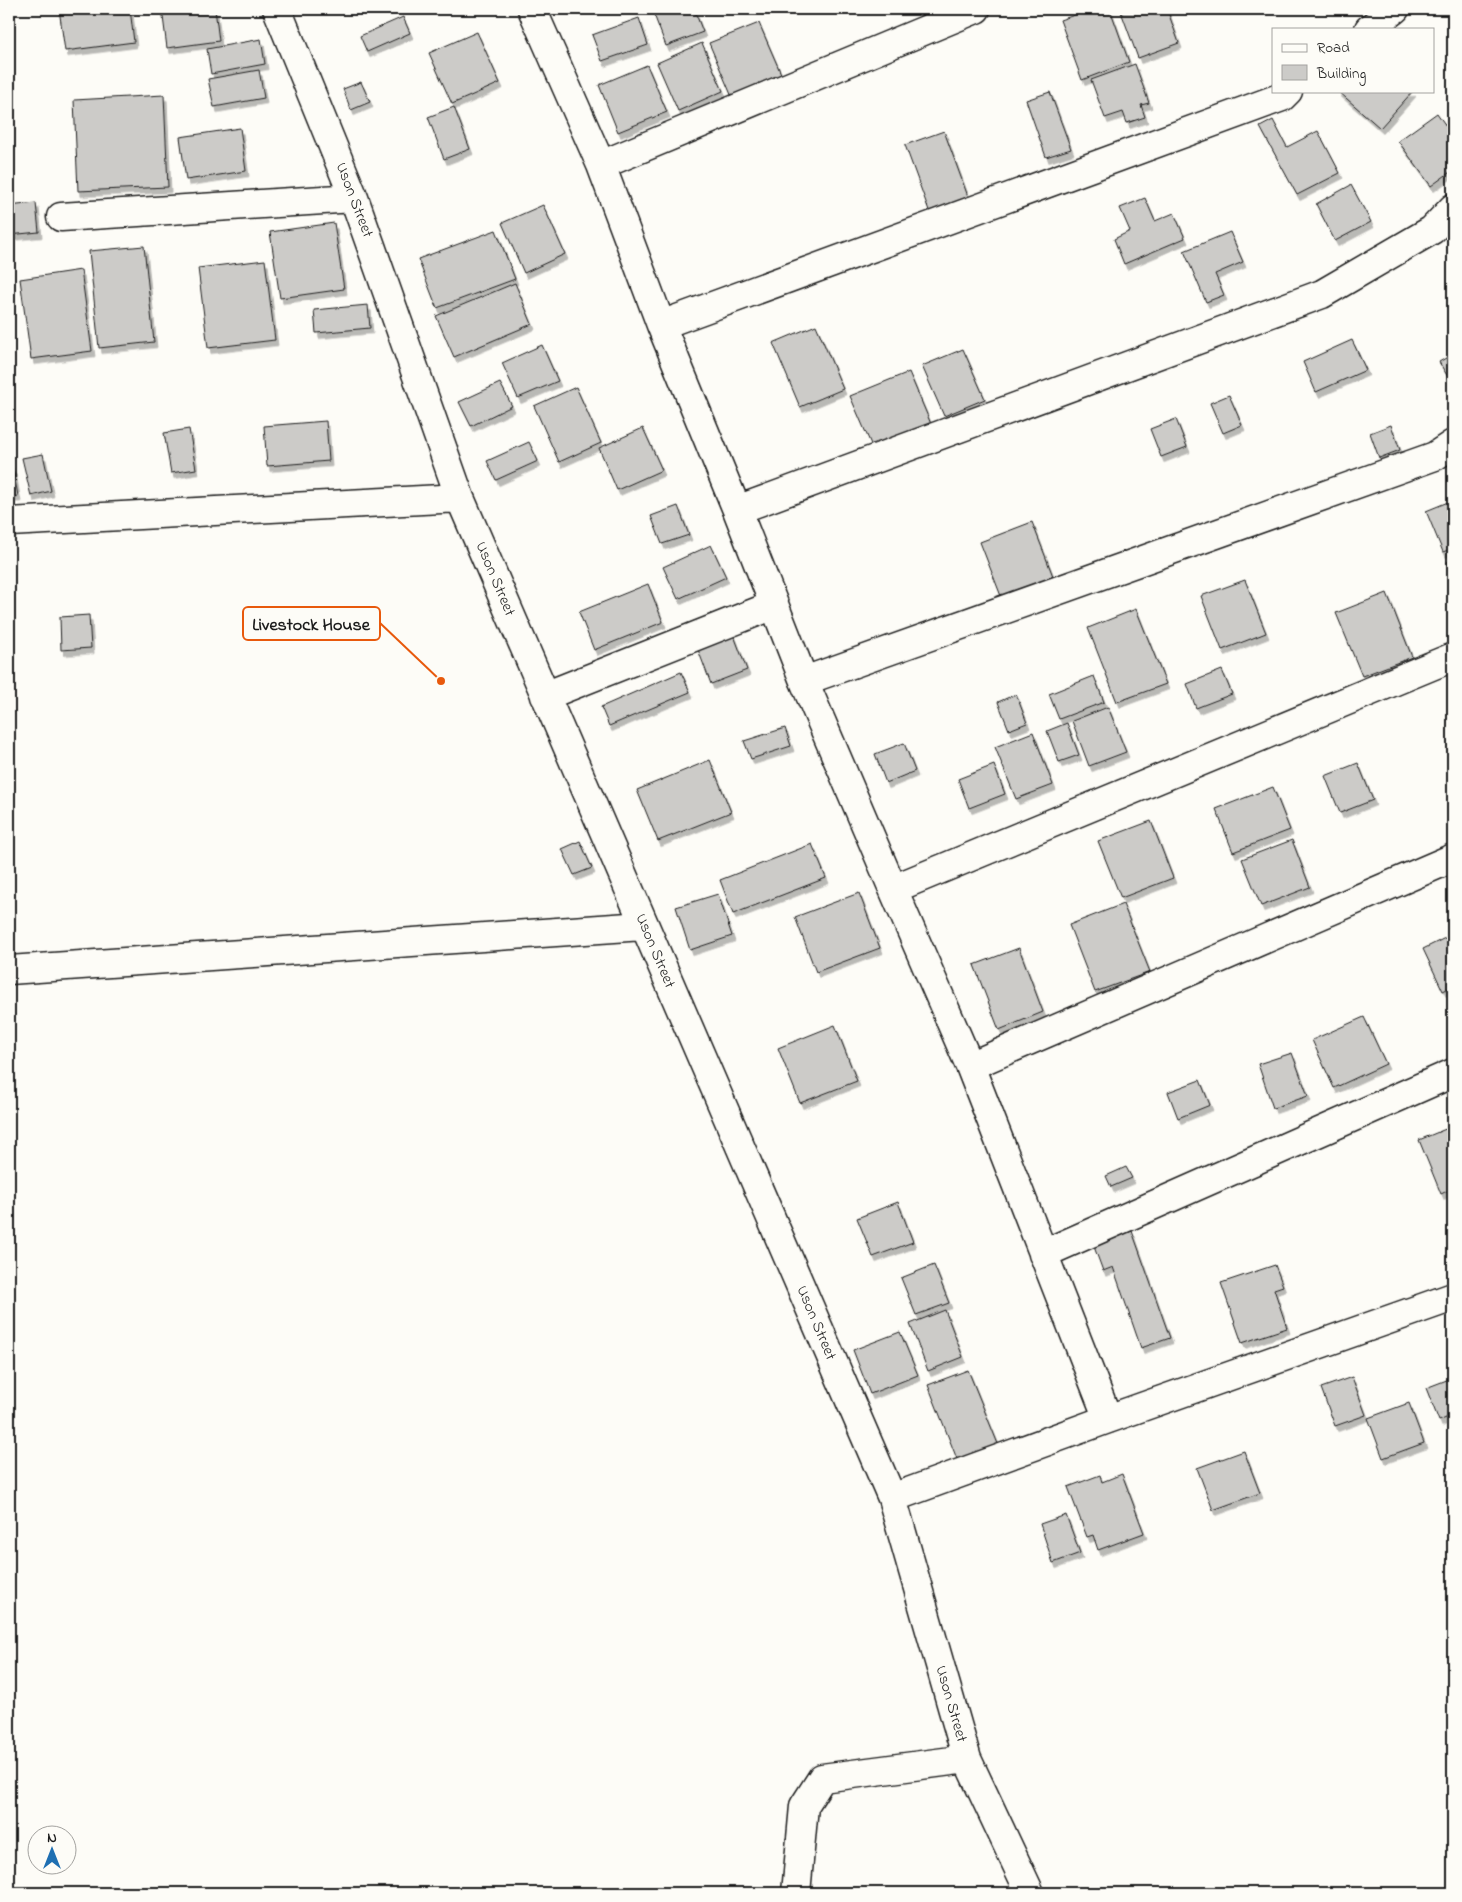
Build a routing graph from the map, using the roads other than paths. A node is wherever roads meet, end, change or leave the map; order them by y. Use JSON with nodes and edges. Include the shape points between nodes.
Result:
{"nodes":[{"id":1,"x":277,"y":9,"type":"edge"},
{"id":2,"x":532,"y":9,"type":"edge"},
{"id":3,"x":976,"y":9,"type":"edge"},
{"id":4,"x":1395,"y":9,"type":"edge"},
{"id":5,"x":1370,"y":28,"type":"edge"},
{"id":6,"x":1287,"y":92,"type":"edge"},
{"id":7,"x":601,"y":165,"type":"junction"},
{"id":8,"x":354,"y":198,"type":"junction"},
{"id":9,"x":1453,"y":208,"type":"edge"},
{"id":10,"x":61,"y":217,"type":"dead end"},
{"id":11,"x":661,"y":325,"type":"junction"},
{"id":12,"x":1453,"y":444,"type":"edge"},
{"id":13,"x":460,"y":498,"type":"junction"},
{"id":14,"x":737,"y":510,"type":"junction"},
{"id":15,"x":9,"y":522,"type":"edge"},
{"id":16,"x":774,"y":605,"type":"junction"},
{"id":17,"x":1453,"y":657,"type":"edge"},
{"id":18,"x":804,"y":681,"type":"junction"},
{"id":19,"x":545,"y":696,"type":"junction"},
{"id":20,"x":1453,"y":858,"type":"edge"},
{"id":21,"x":892,"y":889,"type":"junction"},
{"id":22,"x":643,"y":926,"type":"junction"},
{"id":23,"x":9,"y":970,"type":"edge"},
{"id":24,"x":970,"y":1066,"type":"junction"},
{"id":25,"x":1453,"y":1073,"type":"edge"},
{"id":26,"x":1043,"y":1254,"type":"junction"},
{"id":27,"x":1453,"y":1297,"type":"edge"},
{"id":28,"x":1108,"y":1419,"type":"junction"},
{"id":29,"x":892,"y":1498,"type":"junction"},
{"id":30,"x":967,"y":1759,"type":"junction"},
{"id":31,"x":796,"y":1893,"type":"edge"},
{"id":32,"x":1030,"y":1893,"type":"edge"}],
"edges":[{"from":1,"to":8,"type":"street","name":"Uson Street"},
{"from":2,"to":7,"type":"street"},
{"from":3,"to":7,"type":"street"},
{"from":4,"to":5,"type":"street"},
{"from":6,"to":11,"type":"street"},
{"from":7,"to":11,"type":"street"},
{"from":8,"to":10,"type":"street"},
{"from":8,"to":13,"type":"street","name":"Uson Street"},
{"from":9,"to":14,"type":"street","via":[[1432,230],[1322,294]]},
{"from":11,"to":14,"type":"street"},
{"from":12,"to":18,"type":"street","via":[[1435,456]]},
{"from":13,"to":15,"type":"street"},
{"from":13,"to":19,"type":"street","name":"Uson Street"},
{"from":14,"to":16,"type":"street"},
{"from":16,"to":18,"type":"street"},
{"from":16,"to":19,"type":"street"},
{"from":17,"to":21,"type":"street"},
{"from":18,"to":21,"type":"street"},
{"from":19,"to":22,"type":"street","name":"Uson Street"},
{"from":20,"to":24,"type":"street"},
{"from":21,"to":24,"type":"street"},
{"from":22,"to":23,"type":"street"},
{"from":22,"to":29,"type":"street","name":"Uson Street"},
{"from":24,"to":26,"type":"street"},
{"from":25,"to":26,"type":"street"},
{"from":26,"to":28,"type":"street"},
{"from":27,"to":28,"type":"street"},
{"from":28,"to":29,"type":"street"},
{"from":29,"to":30,"type":"street","name":"Uson Street"},
{"from":30,"to":31,"type":"street","via":[[822,1778],[804,1806]]},
{"from":30,"to":32,"type":"street","name":"Uson Street"}]}
